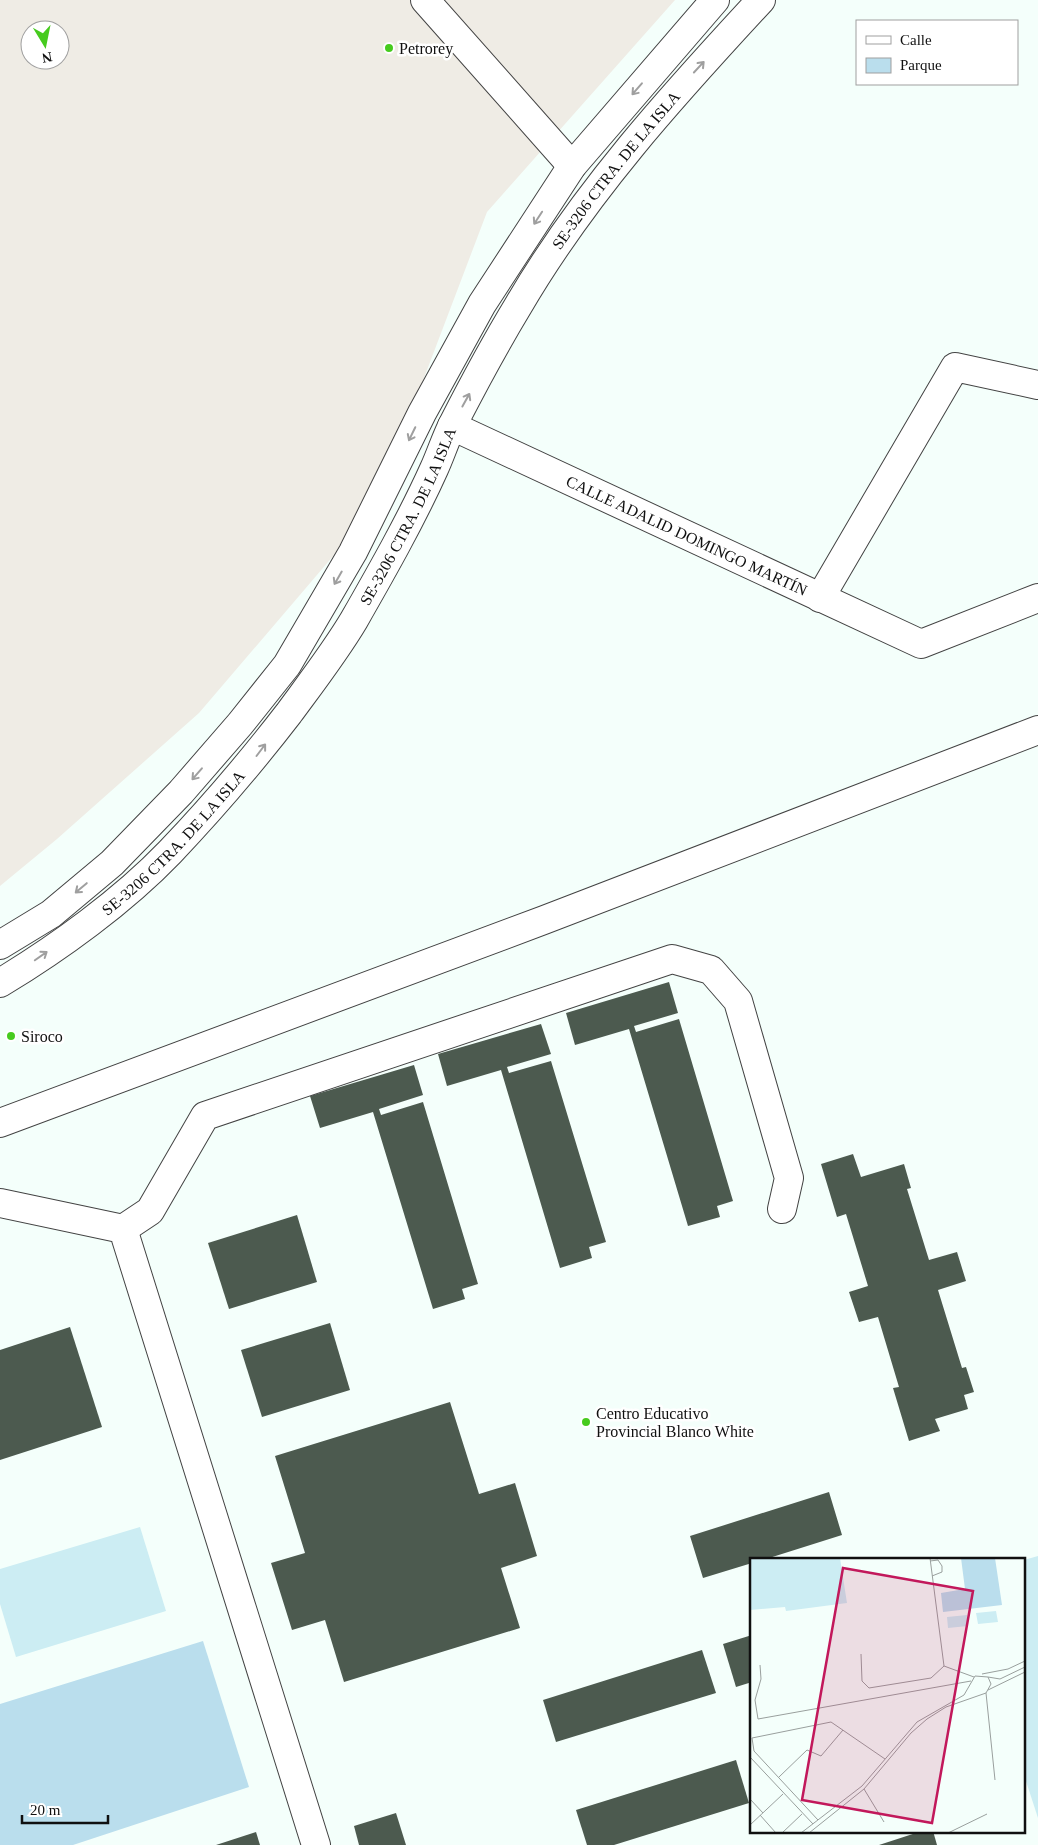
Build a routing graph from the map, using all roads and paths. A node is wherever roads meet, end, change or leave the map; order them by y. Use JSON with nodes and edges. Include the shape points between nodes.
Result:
{"nodes":[{"id":1,"x":425,"y":0,"type":"edge"},
{"id":2,"x":715,"y":0,"type":"edge"},
{"id":3,"x":761,"y":0,"type":"edge"},
{"id":4,"x":572,"y":166,"type":"junction"},
{"id":5,"x":1038,"y":385,"type":"edge"},
{"id":6,"x":452,"y":426,"type":"junction"},
{"id":7,"x":820,"y":598,"type":"junction"},
{"id":8,"x":1038,"y":598,"type":"edge"},
{"id":9,"x":1038,"y":730,"type":"edge"},
{"id":10,"x":0,"y":945,"type":"edge"},
{"id":11,"x":0,"y":982,"type":"edge"},
{"id":12,"x":0,"y":1123,"type":"edge"},
{"id":13,"x":0,"y":1203,"type":"edge"},
{"id":14,"x":782,"y":1209,"type":"dead end"},
{"id":15,"x":123,"y":1229,"type":"junction"},
{"id":16,"x":316,"y":1845,"type":"edge"}],
"edges":[{"from":1,"to":4,"type":"street"},
{"from":2,"to":4,"type":"street","name":"SE-3206 CTRA. DE LA ISLA","one_way":true},
{"from":6,"to":3,"type":"street","name":"SE-3206 CTRA. DE LA ISLA","one_way":true,"via":[[518,306],[596,188],[676,93]]},
{"from":4,"to":10,"type":"street","name":"SE-3206 CTRA. DE LA ISLA","one_way":true,"via":[[482,304],[422,413],[352,552],[287,665],[187,785],[112,863],[52,914]]},
{"from":5,"to":7,"type":"street","via":[[955,367]]},
{"from":6,"to":7,"type":"street","name":"CALLE ADALID DOMINGO MARTÍN"},
{"from":11,"to":6,"type":"street","name":"SE-3206 CTRA. DE LA ISLA","one_way":true,"via":[[23,969],[122,896],[168,854],[254,759],[352,624],[434,470]]},
{"from":7,"to":8,"type":"street","name":"CALLE ADALID DOMINGO MARTÍN","via":[[920,644]]},
{"from":9,"to":12,"type":"street","via":[[554,917]]},
{"from":13,"to":15,"type":"street"},
{"from":14,"to":15,"type":"street","via":[[789,1178],[738,1001],[711,970],[672,959],[205,1116],[150,1211]]},
{"from":15,"to":16,"type":"street"}]}
